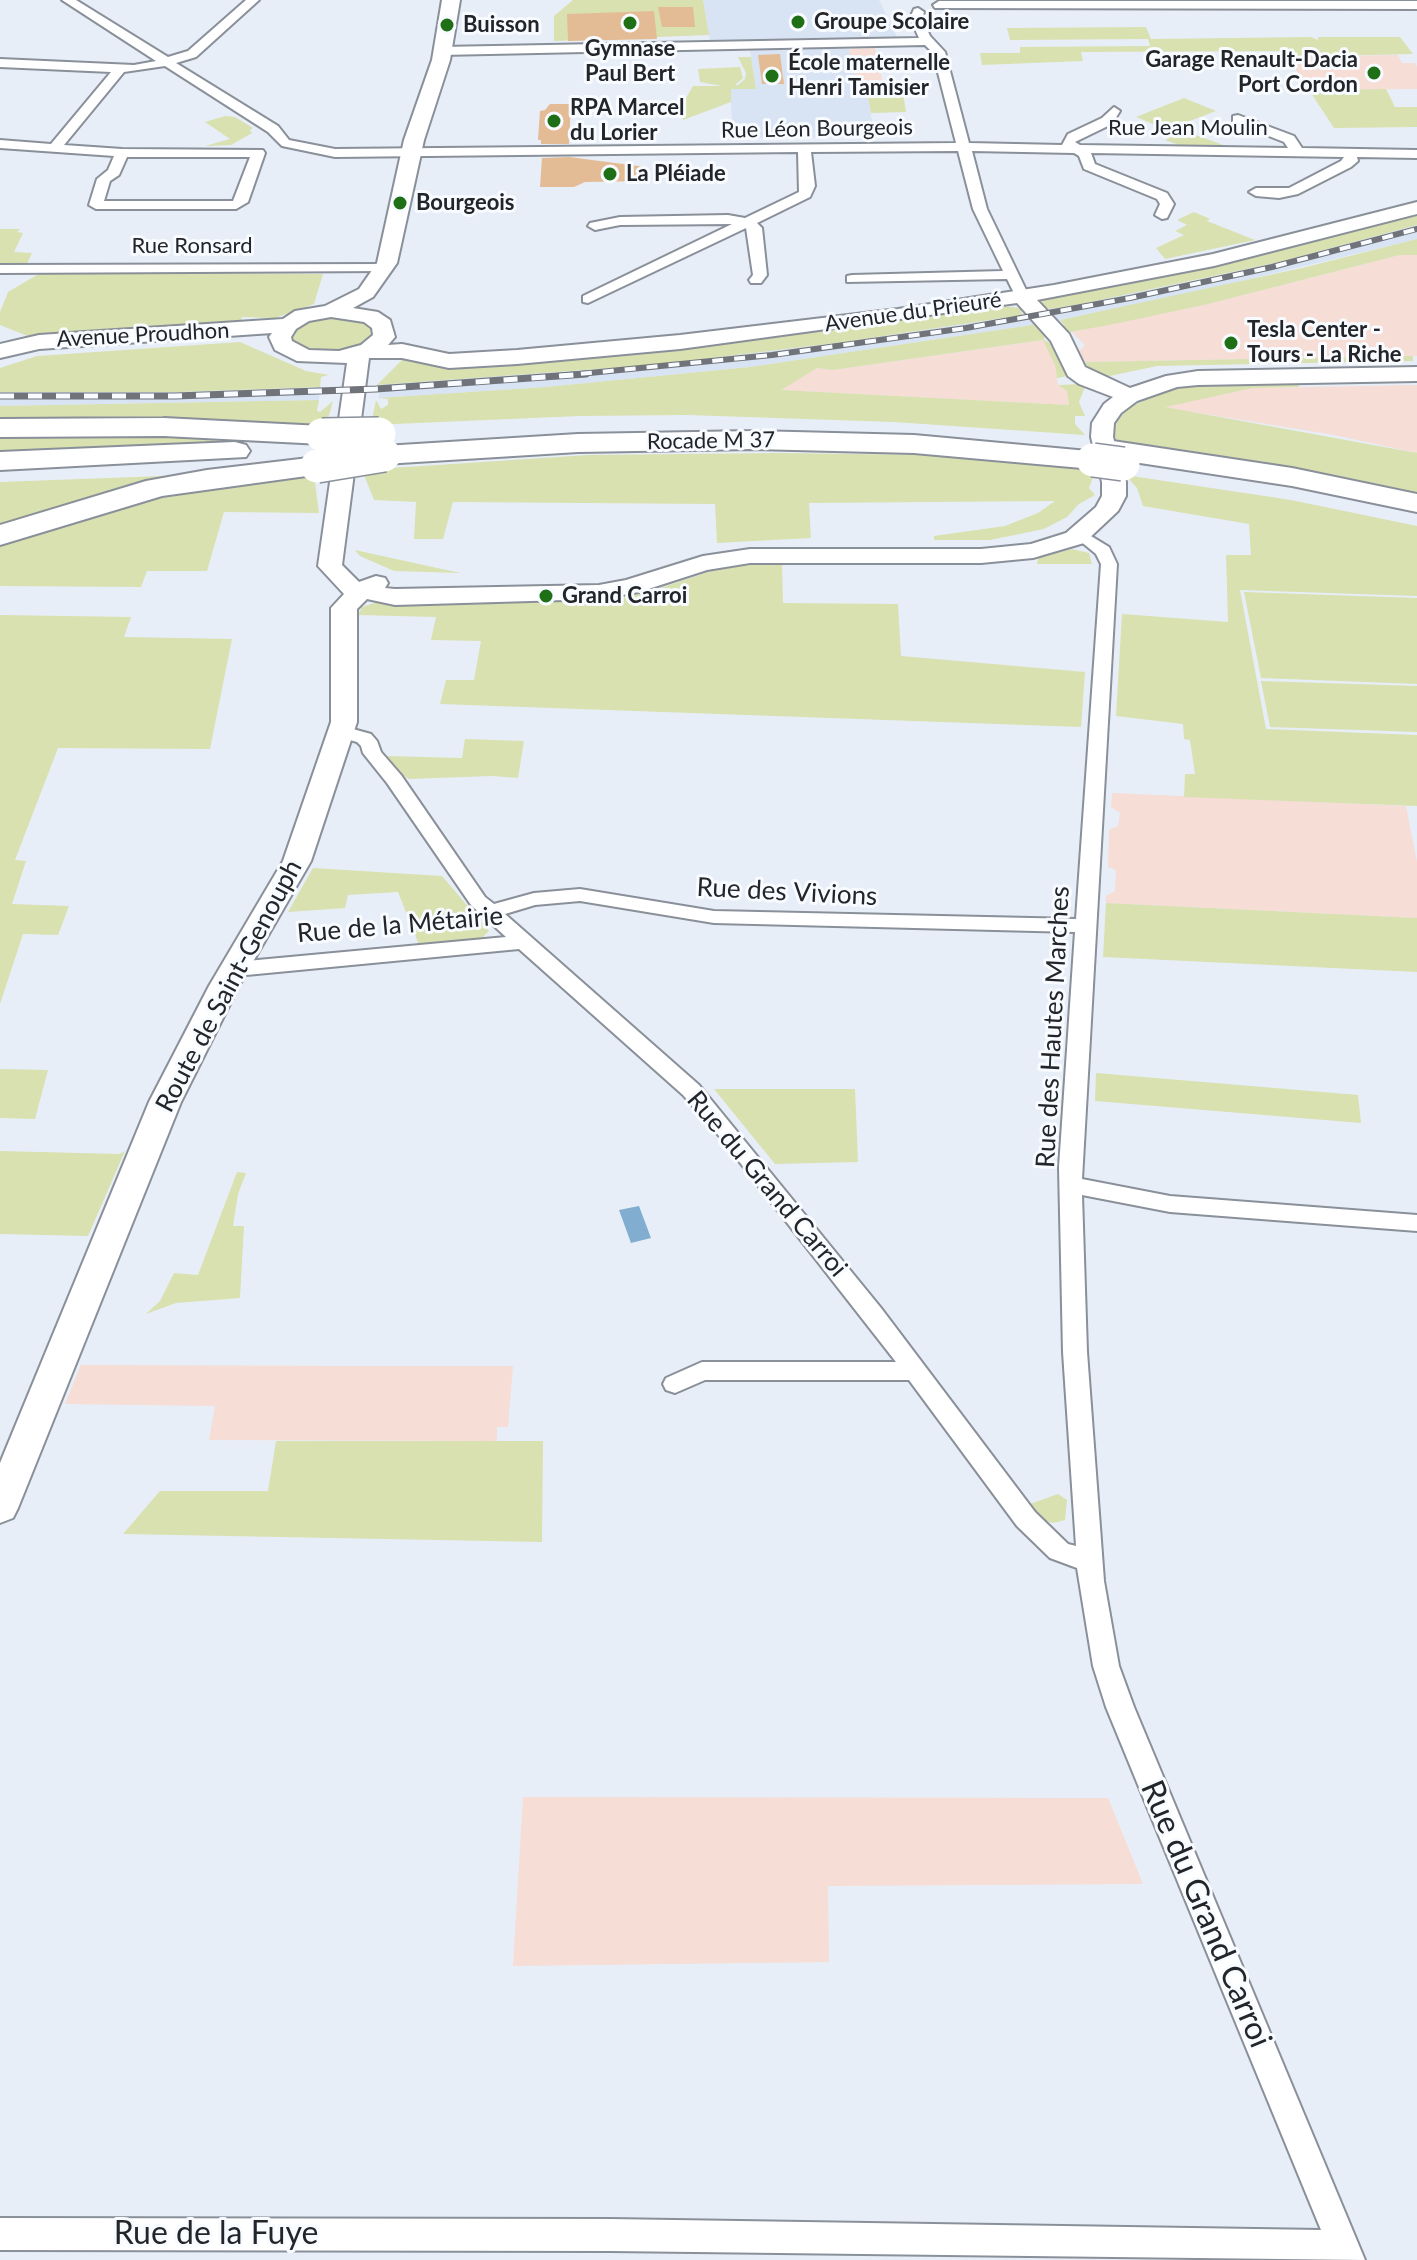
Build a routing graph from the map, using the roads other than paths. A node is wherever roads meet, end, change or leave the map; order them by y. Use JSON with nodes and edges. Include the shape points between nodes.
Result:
{"nodes":[{"id":1,"x":68,"y":0,"type":"edge"},
{"id":2,"x":253,"y":0,"type":"edge"},
{"id":3,"x":451,"y":0,"type":"edge"},
{"id":4,"x":935,"y":2,"type":"edge"},
{"id":5,"x":1417,"y":5,"type":"edge"},
{"id":6,"x":930,"y":41,"type":"junction"},
{"id":7,"x":441,"y":51,"type":"junction"},
{"id":8,"x":0,"y":63,"type":"edge"},
{"id":9,"x":168,"y":63,"type":"junction"},
{"id":10,"x":120,"y":69,"type":"junction"},
{"id":11,"x":1114,"y":111,"type":"dead end"},
{"id":12,"x":1238,"y":119,"type":"dead end"},
{"id":13,"x":285,"y":141,"type":"junction"},
{"id":14,"x":257,"y":142,"type":"junction"},
{"id":15,"x":0,"y":144,"type":"edge"},
{"id":16,"x":54,"y":148,"type":"junction"},
{"id":17,"x":963,"y":148,"type":"junction"},
{"id":18,"x":984,"y":148,"type":"joint"},
{"id":19,"x":804,"y":149,"type":"junction"},
{"id":20,"x":1079,"y":150,"type":"junction"},
{"id":21,"x":1297,"y":151,"type":"junction"},
{"id":22,"x":412,"y":152,"type":"junction"},
{"id":23,"x":122,"y":153,"type":"junction"},
{"id":24,"x":335,"y":153,"type":"junction"},
{"id":25,"x":1350,"y":154,"type":"junction"},
{"id":26,"x":1417,"y":154,"type":"edge"},
{"id":27,"x":1256,"y":192,"type":"dead end"},
{"id":28,"x":1417,"y":208,"type":"edge"},
{"id":29,"x":1162,"y":215,"type":"dead end"},
{"id":30,"x":747,"y":222,"type":"junction"},
{"id":31,"x":595,"y":226,"type":"dead end"},
{"id":32,"x":384,"y":268,"type":"junction"},
{"id":33,"x":0,"y":269,"type":"edge"},
{"id":34,"x":852,"y":279,"type":"dead end"},
{"id":35,"x":756,"y":280,"type":"dead end"},
{"id":36,"x":1017,"y":286,"type":"junction"},
{"id":37,"x":366,"y":293,"type":"junction"},
{"id":38,"x":588,"y":299,"type":"dead end"},
{"id":39,"x":331,"y":311,"type":"junction"},
{"id":40,"x":377,"y":325,"type":"junction"},
{"id":41,"x":286,"y":335,"type":"junction"},
{"id":42,"x":0,"y":351,"type":"edge"},
{"id":43,"x":402,"y":351,"type":"junction"},
{"id":44,"x":362,"y":353,"type":"junction"},
{"id":45,"x":312,"y":357,"type":"junction"},
{"id":46,"x":0,"y":362,"type":"edge"},
{"id":47,"x":1417,"y":374,"type":"edge"},
{"id":48,"x":353,"y":382,"type":"junction"},
{"id":49,"x":1129,"y":396,"type":"junction"},
{"id":50,"x":10,"y":426,"type":"edge"},
{"id":51,"x":380,"y":444,"type":"junction"},
{"id":52,"x":320,"y":452,"type":"junction"},
{"id":53,"x":1104,"y":455,"type":"junction"},
{"id":54,"x":15,"y":467,"type":"edge"},
{"id":55,"x":1417,"y":503,"type":"edge"},
{"id":56,"x":1417,"y":517,"type":"edge"},
{"id":57,"x":0,"y":535,"type":"edge"},
{"id":58,"x":1081,"y":535,"type":"junction"},
{"id":59,"x":368,"y":587,"type":"junction"},
{"id":60,"x":339,"y":741,"type":"junction"},
{"id":61,"x":489,"y":912,"type":"junction"},
{"id":62,"x":1086,"y":926,"type":"junction"},
{"id":63,"x":522,"y":942,"type":"junction"},
{"id":64,"x":236,"y":969,"type":"junction"},
{"id":65,"x":1072,"y":1185,"type":"junction"},
{"id":66,"x":1417,"y":1223,"type":"edge"},
{"id":67,"x":914,"y":1371,"type":"junction"},
{"id":68,"x":675,"y":1384,"type":"dead end"},
{"id":69,"x":0,"y":1508,"type":"edge"},
{"id":70,"x":1087,"y":1548,"type":"junction"},
{"id":71,"x":0,"y":2234,"type":"edge"},
{"id":72,"x":1346,"y":2253,"type":"edge"}],
"edges":[{"from":1,"to":9,"type":"street"},
{"from":2,"to":9,"type":"street","via":[[192,54]]},
{"from":3,"to":7,"type":"street"},
{"from":4,"to":5,"type":"street"},
{"from":4,"to":6,"type":"street","via":[[934,10],[912,9]]},
{"from":6,"to":7,"type":"street"},
{"from":6,"to":17,"type":"street","via":[[939,52]]},
{"from":7,"to":22,"type":"street"},
{"from":8,"to":10,"type":"street"},
{"from":9,"to":10,"type":"street"},
{"from":9,"to":14,"type":"street"},
{"from":10,"to":16,"type":"street"},
{"from":11,"to":20,"type":"street","name":"Rue Jean Moulin","via":[[1107,121],[1068,141]]},
{"from":12,"to":21,"type":"street","name":"Rue Jean Moulin","via":[[1289,139]]},
{"from":13,"to":14,"type":"street","via":[[283,150]]},
{"from":13,"to":14,"type":"street","via":[[273,129]]},
{"from":13,"to":24,"type":"street"},
{"from":14,"to":23,"type":"street","via":[[203,153]]},
{"from":14,"to":23,"type":"street","via":[[236,205],[94,204]]},
{"from":14,"to":24,"type":"street"},
{"from":15,"to":16,"type":"street"},
{"from":16,"to":23,"type":"street"},
{"from":17,"to":18,"type":"street","name":"Rue Léon Bourgeois"},
{"from":17,"to":19,"type":"street","name":"Rue Léon Bourgeois"},
{"from":17,"to":36,"type":"street","via":[[980,209]]},
{"from":18,"to":20,"type":"street","name":"Rue Jean Moulin"},
{"from":19,"to":22,"type":"street","name":"Rue Léon Bourgeois"},
{"from":19,"to":30,"type":"street","via":[[805,194]]},
{"from":20,"to":21,"type":"street","name":"Rue Jean Moulin"},
{"from":20,"to":29,"type":"street","name":"Rue Jean Moulin","via":[[1089,166],[1162,196],[1167,204]]},
{"from":21,"to":25,"type":"street","name":"Rue Jean Moulin"},
{"from":22,"to":24,"type":"street","name":"Rue Léon Bourgeois"},
{"from":22,"to":32,"type":"street"},
{"from":25,"to":26,"type":"street","name":"Rue Jean Moulin"},
{"from":25,"to":27,"type":"street","via":[[1351,161],[1293,191]]},
{"from":28,"to":36,"type":"street","name":"Avenue du Prieuré","via":[[1229,257]]},
{"from":30,"to":31,"type":"street","via":[[620,221]]},
{"from":30,"to":35,"type":"street","via":[[755,228],[760,275]]},
{"from":30,"to":38,"type":"street"},
{"from":32,"to":33,"type":"street","name":"Rue Ronsard"},
{"from":32,"to":37,"type":"street"},
{"from":34,"to":36,"type":"street"},
{"from":36,"to":43,"type":"street","name":"Avenue du Prieuré","via":[[811,327],[594,351],[458,361]]},
{"from":36,"to":49,"type":"street","via":[[1061,339],[1076,371]]},
{"from":37,"to":39,"type":"street"},
{"from":37,"to":40,"type":"street"},
{"from":39,"to":40,"type":"street"},
{"from":39,"to":41,"type":"street","via":[[303,316]]},
{"from":40,"to":43,"type":"street"},
{"from":40,"to":44,"type":"street","via":[[380,343]]},
{"from":41,"to":42,"type":"street","name":"Avenue Proudhon","via":[[47,341]]},
{"from":41,"to":45,"type":"street","via":[[294,352]]},
{"from":41,"to":46,"type":"street","name":"Avenue Proudhon","via":[[28,354]]},
{"from":43,"to":44,"type":"street","name":"Avenue du Prieuré"},
{"from":44,"to":45,"type":"street","name":"Avenue du Prieuré"},
{"from":44,"to":48,"type":"street"},
{"from":45,"to":48,"type":"street"},
{"from":47,"to":49,"type":"street","via":[[1198,378]]},
{"from":48,"to":59,"type":"street","via":[[355,400],[330,566],[344,582]]},
{"from":49,"to":58,"type":"street","via":[[1112,409],[1102,431],[1114,496]]},
{"from":50,"to":52,"type":"highway","via":[[164,427]]},
{"from":51,"to":52,"type":"highway","bridge":true},
{"from":51,"to":53,"type":"highway","name":"Rocade M 37","via":[[754,440]]},
{"from":51,"to":53,"type":"highway","name":"Rocade M 37","via":[[575,429],[856,428],[961,434]]},
{"from":52,"to":54,"type":"highway"},
{"from":52,"to":57,"type":"highway","via":[[157,488]]},
{"from":53,"to":55,"type":"highway","name":"Rocade M 37","via":[[1292,477]]},
{"from":53,"to":56,"type":"highway","name":"Rocade M 37"},
{"from":58,"to":59,"type":"street","via":[[1033,551],[994,556],[739,557],[630,587],[576,593],[395,597]]},
{"from":58,"to":62,"type":"street","name":"Rue des Hautes Marches","via":[[1100,547],[1109,564]]},
{"from":59,"to":60,"type":"street","name":"Route de Saint-Genouph","via":[[344,608],[342,617],[345,712]]},
{"from":60,"to":61,"type":"street","name":"Rue du Grand Carroi","via":[[372,753]]},
{"from":60,"to":64,"type":"street","name":"Route de Saint-Genouph","via":[[297,861]]},
{"from":61,"to":62,"type":"street","name":"Rue des Vivions","via":[[534,899],[580,895],[738,919]]},
{"from":61,"to":63,"type":"street","name":"Rue du Grand Carroi"},
{"from":62,"to":65,"type":"street","name":"Rue des Hautes Marches"},
{"from":63,"to":64,"type":"street","name":"Rue de la Métairie"},
{"from":63,"to":67,"type":"street","name":"Rue du Grand Carroi","via":[[700,1101],[767,1179]]},
{"from":64,"to":69,"type":"street","name":"Route de Saint-Genouph","via":[[165,1102]]},
{"from":65,"to":66,"type":"street","via":[[1170,1204]]},
{"from":65,"to":70,"type":"street","name":"Rue des Hautes Marches"},
{"from":67,"to":68,"type":"street","via":[[702,1371]]},
{"from":67,"to":70,"type":"street","name":"Rue du Grand Carroi","via":[[1040,1534],[1059,1551]]},
{"from":70,"to":72,"type":"street","name":"Rue du Grand Carroi","via":[[1106,1666],[1120,1707]]},
{"from":71,"to":72,"type":"street","name":"Rue de la Fuye","via":[[594,2234]]}]}
